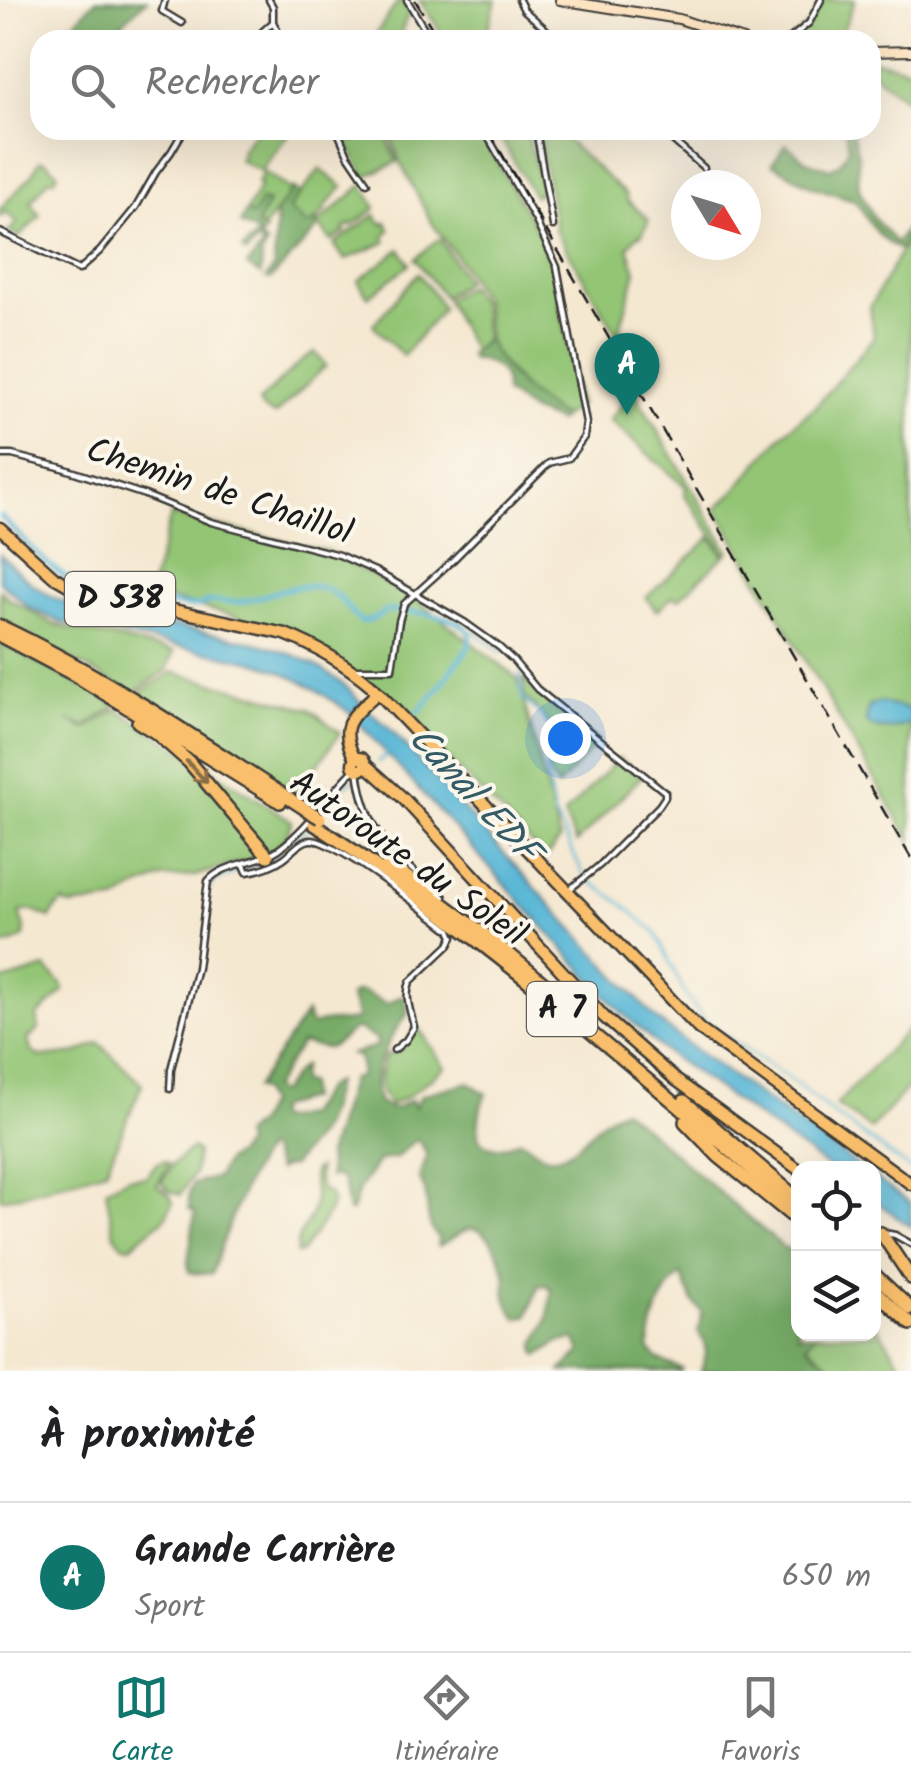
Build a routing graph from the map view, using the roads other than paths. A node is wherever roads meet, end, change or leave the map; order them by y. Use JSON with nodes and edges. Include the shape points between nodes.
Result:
{"nodes":[{"id":1,"x":165,"y":0,"type":"edge"},
{"id":2,"x":269,"y":0,"type":"edge"},
{"id":3,"x":407,"y":0,"type":"edge"},
{"id":4,"x":518,"y":0,"type":"edge"},
{"id":5,"x":560,"y":0,"type":"edge"},
{"id":6,"x":821,"y":0,"type":"edge"},
{"id":7,"x":182,"y":22,"type":"dead end"},
{"id":8,"x":273,"y":22,"type":"junction"},
{"id":9,"x":264,"y":30,"type":"edge"},
{"id":10,"x":277,"y":30,"type":"edge"},
{"id":11,"x":425,"y":30,"type":"edge"},
{"id":12,"x":547,"y":30,"type":"edge"},
{"id":13,"x":712,"y":30,"type":"edge"},
{"id":14,"x":800,"y":30,"type":"edge"},
{"id":15,"x":881,"y":52,"type":"edge"},
{"id":16,"x":911,"y":52,"type":"edge"},
{"id":17,"x":178,"y":140,"type":"edge"},
{"id":18,"x":342,"y":140,"type":"edge"},
{"id":19,"x":490,"y":140,"type":"edge"},
{"id":20,"x":538,"y":140,"type":"edge"},
{"id":21,"x":672,"y":140,"type":"edge"},
{"id":22,"x":704,"y":168,"type":"dead end"},
{"id":23,"x":366,"y":183,"type":"dead end"},
{"id":24,"x":553,"y":226,"type":"dead end"},
{"id":25,"x":0,"y":232,"type":"edge"},
{"id":26,"x":0,"y":454,"type":"edge"},
{"id":27,"x":0,"y":528,"type":"edge"},
{"id":28,"x":416,"y":595,"type":"junction"},
{"id":29,"x":0,"y":626,"type":"edge"},
{"id":30,"x":260,"y":628,"type":"junction"},
{"id":31,"x":0,"y":639,"type":"edge"},
{"id":32,"x":353,"y":673,"type":"junction"},
{"id":33,"x":371,"y":696,"type":"junction"},
{"id":34,"x":430,"y":749,"type":"junction"},
{"id":35,"x":361,"y":767,"type":"junction"},
{"id":36,"x":304,"y":813,"type":"junction"},
{"id":37,"x":317,"y":821,"type":"junction"},
{"id":38,"x":268,"y":856,"type":"junction"},
{"id":39,"x":244,"y":864,"type":"junction"},
{"id":40,"x":567,"y":892,"type":"junction"},
{"id":41,"x":444,"y":896,"type":"dead end"},
{"id":42,"x":190,"y":952,"type":"dead end"},
{"id":43,"x":200,"y":952,"type":"junction"},
{"id":44,"x":583,"y":1027,"type":"junction"},
{"id":45,"x":394,"y":1050,"type":"dead end"},
{"id":46,"x":170,"y":1089,"type":"dead end"},
{"id":47,"x":791,"y":1164,"type":"edge"},
{"id":48,"x":911,"y":1184,"type":"edge"},
{"id":49,"x":791,"y":1192,"type":"edge"},
{"id":50,"x":791,"y":1203,"type":"edge"},
{"id":51,"x":791,"y":1215,"type":"edge"},
{"id":52,"x":881,"y":1230,"type":"edge"},
{"id":53,"x":881,"y":1236,"type":"edge"},
{"id":54,"x":911,"y":1244,"type":"edge"},
{"id":55,"x":881,"y":1270,"type":"edge"},
{"id":56,"x":911,"y":1278,"type":"edge"},
{"id":57,"x":881,"y":1281,"type":"edge"},
{"id":58,"x":881,"y":1296,"type":"edge"},
{"id":59,"x":911,"y":1298,"type":"edge"},
{"id":60,"x":911,"y":1309,"type":"edge"},
{"id":61,"x":911,"y":1324,"type":"edge"}],
"edges":[{"from":1,"to":7,"type":"street","via":[[162,11]]},
{"from":2,"to":8,"type":"street"},
{"from":3,"to":11,"type":"street"},
{"from":4,"to":12,"type":"street"},
{"from":5,"to":13,"type":"main road"},
{"from":6,"to":14,"type":"street"},
{"from":8,"to":9,"type":"street"},
{"from":8,"to":10,"type":"street"},
{"from":15,"to":16,"type":"main road"},
{"from":17,"to":25,"type":"street","via":[[136,207],[78,270]]},
{"from":18,"to":23,"type":"street"},
{"from":19,"to":28,"type":"street","via":[[557,267],[586,428],[568,458],[549,463]]},
{"from":20,"to":24,"type":"street"},
{"from":21,"to":22,"type":"street"},
{"from":26,"to":28,"type":"street","name":"Chemin de Chaillol","via":[[113,484],[210,522],[339,555]]},
{"from":27,"to":30,"type":"main road","number":"D 538","via":[[75,589]]},
{"from":28,"to":32,"type":"street","via":[[400,614],[393,668]]},
{"from":28,"to":40,"type":"street","name":"Chemin de Chaillol","via":[[498,647],[537,688],[665,792],[659,806]]},
{"from":29,"to":36,"type":"highway","name":"Autoroute du Soleil","number":"A 7","via":[[150,709]]},
{"from":30,"to":32,"type":"main road","number":"D 538"},
{"from":30,"to":32,"type":"main road","number":"D 538","via":[[306,642]]},
{"from":31,"to":36,"type":"highway","name":"Autoroute du Soleil","number":"A 7","via":[[76,676]]},
{"from":31,"to":38,"type":"highway","one_way":true,"via":[[156,734],[201,775]]},
{"from":32,"to":33,"type":"main road","number":"D 538"},
{"from":33,"to":34,"type":"main road","number":"D 538"},
{"from":33,"to":34,"type":"main road","number":"D 538","via":[[392,708]]},
{"from":33,"to":35,"type":"main road","via":[[347,726]]},
{"from":34,"to":40,"type":"main road","number":"D 538"},
{"from":35,"to":38,"type":"street"},
{"from":35,"to":41,"type":"street","via":[[380,837]]},
{"from":35,"to":47,"type":"main road","via":[[416,812],[604,1017],[676,1080]]},
{"from":36,"to":37,"type":"highway","name":"Autoroute du Soleil","number":"A 7","bridge":true},
{"from":37,"to":44,"type":"highway","name":"Autoroute du Soleil","number":"A 7"},
{"from":37,"to":49,"type":"highway","name":"Autoroute du Soleil","number":"A 7","via":[[410,878],[495,942]]},
{"from":38,"to":39,"type":"street"},
{"from":39,"to":43,"type":"street","via":[[208,881]]},
{"from":39,"to":45,"type":"street","via":[[247,872],[257,870],[305,841],[317,841],[450,930],[449,945],[410,982],[414,1027]]},
{"from":40,"to":48,"type":"main road","number":"D 538","via":[[699,1029]]},
{"from":42,"to":43,"type":"street"},
{"from":43,"to":46,"type":"street"},
{"from":44,"to":50,"type":"highway","name":"Autoroute du Soleil","number":"A 7"},
{"from":44,"to":51,"type":"highway","via":[[718,1156]]},
{"from":52,"to":54,"type":"street"},
{"from":53,"to":56,"type":"highway"},
{"from":55,"to":59,"type":"highway"},
{"from":57,"to":60,"type":"highway"},
{"from":58,"to":61,"type":"highway"}]}
